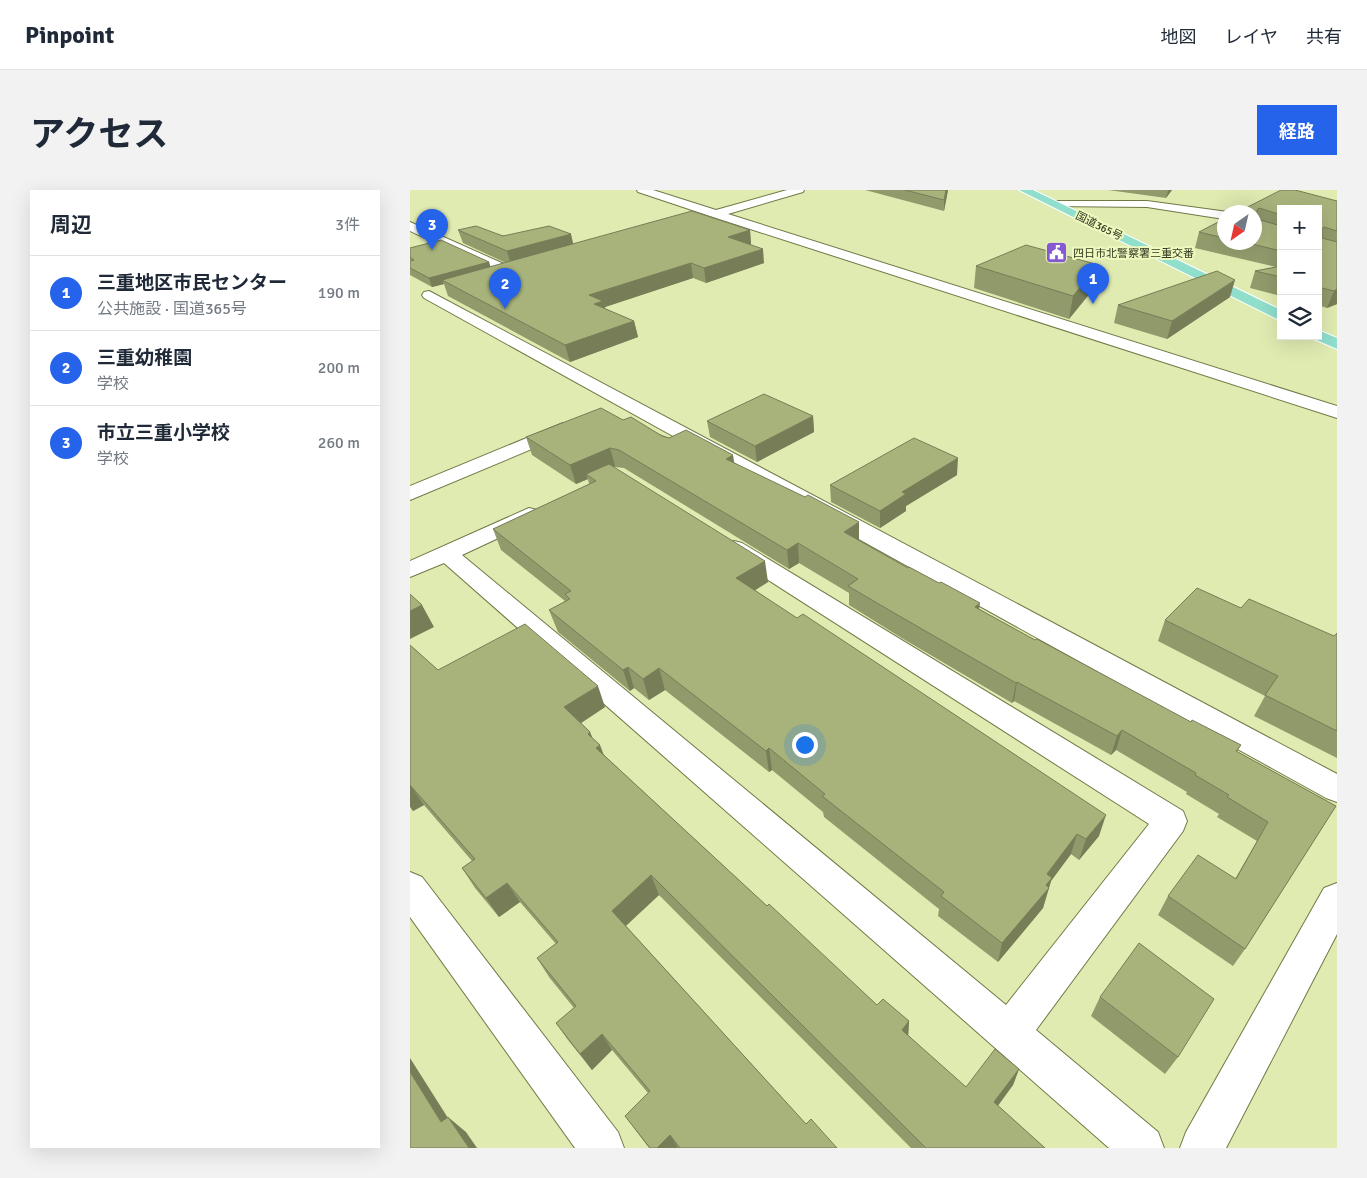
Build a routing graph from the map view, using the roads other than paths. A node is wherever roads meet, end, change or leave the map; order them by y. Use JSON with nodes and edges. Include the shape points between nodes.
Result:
{"nodes":[{"id":1,"x":642,"y":190,"type":"edge"},
{"id":2,"x":799,"y":190,"type":"edge"},
{"id":3,"x":1024,"y":190,"type":"edge"},
{"id":4,"x":1056,"y":204,"type":"junction"},
{"id":5,"x":1072,"y":212,"type":"junction"},
{"id":6,"x":716,"y":214,"type":"junction"},
{"id":7,"x":1217,"y":214,"type":"edge"},
{"id":8,"x":697,"y":219,"type":"edge"},
{"id":9,"x":1217,"y":221,"type":"edge"},
{"id":10,"x":410,"y":226,"type":"edge"},
{"id":11,"x":491,"y":277,"type":"edge"},
{"id":12,"x":431,"y":294,"type":"dead end"},
{"id":13,"x":1277,"y":314,"type":"edge"},
{"id":14,"x":1322,"y":337,"type":"edge"},
{"id":15,"x":1337,"y":344,"type":"edge"},
{"id":16,"x":1337,"y":412,"type":"edge"},
{"id":17,"x":582,"y":422,"type":"edge"},
{"id":18,"x":410,"y":494,"type":"edge"},
{"id":19,"x":553,"y":503,"type":"edge"},
{"id":20,"x":715,"y":536,"type":"edge"},
{"id":21,"x":446,"y":553,"type":"junction"},
{"id":22,"x":410,"y":570,"type":"edge"},
{"id":23,"x":1337,"y":789,"type":"edge"},
{"id":24,"x":410,"y":888,"type":"edge"},
{"id":25,"x":1337,"y":898,"type":"edge"},
{"id":26,"x":1010,"y":1033,"type":"junction"},
{"id":27,"x":602,"y":1148,"type":"edge"},
{"id":28,"x":1142,"y":1148,"type":"edge"},
{"id":29,"x":1202,"y":1148,"type":"edge"}],
"edges":[{"from":1,"to":6,"type":"street"},
{"from":2,"to":6,"type":"street"},
{"from":3,"to":4,"type":"highway","name":"国道365号"},
{"from":4,"to":5,"type":"highway","name":"国道365号"},
{"from":4,"to":7,"type":"street","via":[[1147,204]]},
{"from":5,"to":9,"type":"street","via":[[1160,212]]},
{"from":5,"to":13,"type":"highway","name":"国道365号"},
{"from":6,"to":8,"type":"street"},
{"from":6,"to":16,"type":"street"},
{"from":10,"to":11,"type":"street","via":[[513,271]]},
{"from":12,"to":23,"type":"street","via":[[618,406]]},
{"from":14,"to":15,"type":"highway"},
{"from":17,"to":18,"type":"street"},
{"from":19,"to":21,"type":"street"},
{"from":20,"to":26,"type":"street","via":[[1171,821]]},
{"from":21,"to":22,"type":"street"},
{"from":21,"to":26,"type":"street"},
{"from":24,"to":27,"type":"street"},
{"from":25,"to":29,"type":"street"},
{"from":26,"to":28,"type":"street"}]}
